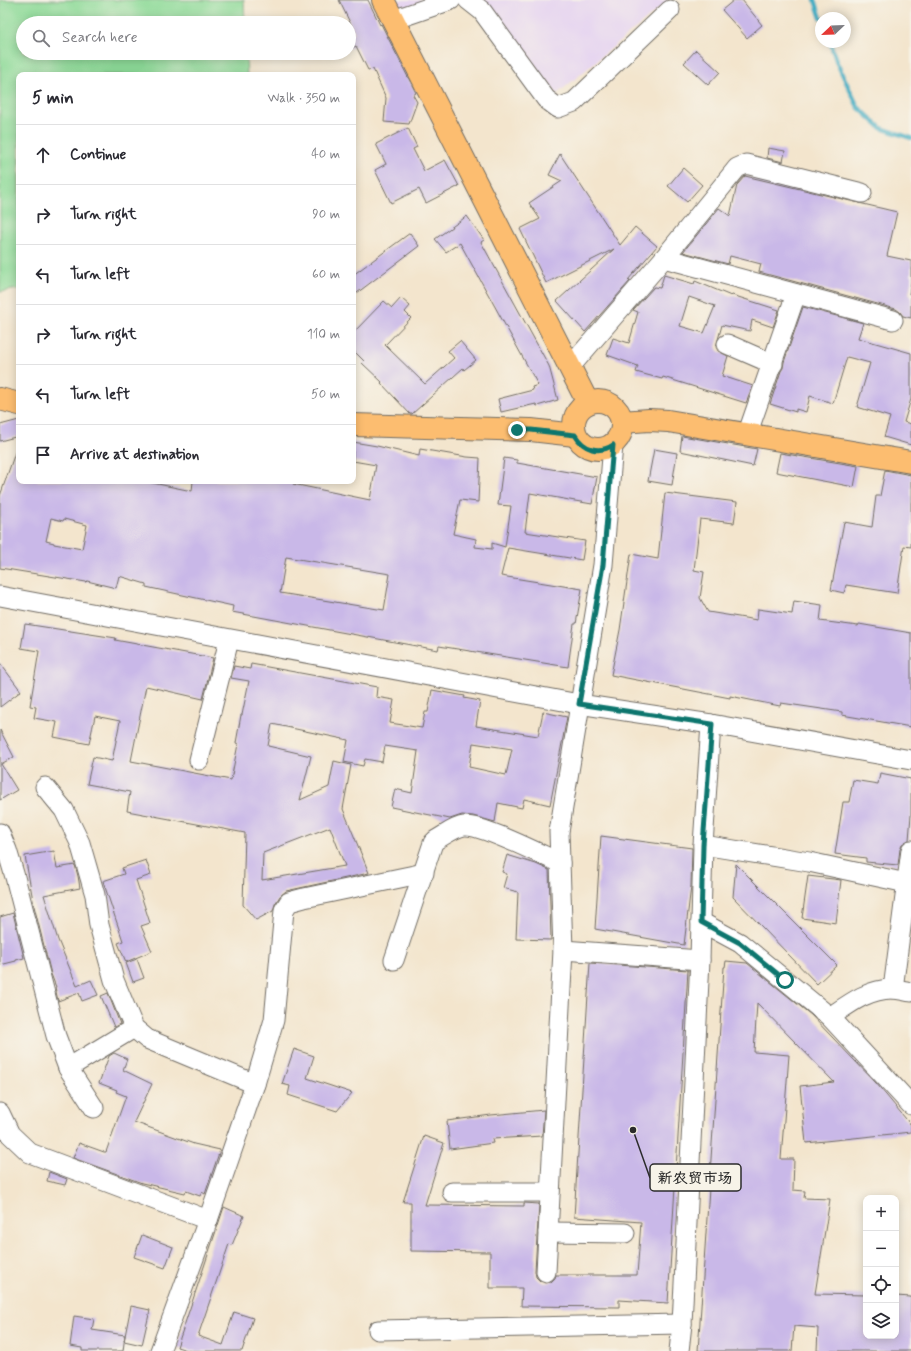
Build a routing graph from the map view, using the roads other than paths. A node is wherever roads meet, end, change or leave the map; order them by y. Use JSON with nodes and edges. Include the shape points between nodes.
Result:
{"nodes":[{"id":1,"x":383,"y":0,"type":"edge"},
{"id":2,"x":451,"y":0,"type":"edge"},
{"id":3,"x":468,"y":0,"type":"edge"},
{"id":4,"x":670,"y":10,"type":"dead end"},
{"id":5,"x":393,"y":20,"type":"junction"},
{"id":6,"x":862,"y":193,"type":"dead end"},
{"id":7,"x":664,"y":258,"type":"junction"},
{"id":8,"x":796,"y":294,"type":"junction"},
{"id":9,"x":893,"y":320,"type":"dead end"},
{"id":10,"x":727,"y":344,"type":"dead end"},
{"id":11,"x":773,"y":364,"type":"junction"},
{"id":12,"x":570,"y":367,"type":"junction"},
{"id":13,"x":0,"y":399,"type":"edge"},
{"id":14,"x":16,"y":403,"type":"edge"},
{"id":15,"x":588,"y":403,"type":"junction"},
{"id":16,"x":622,"y":422,"type":"junction"},
{"id":17,"x":356,"y":425,"type":"edge"},
{"id":18,"x":575,"y":435,"type":"junction"},
{"id":19,"x":747,"y":435,"type":"junction"},
{"id":20,"x":613,"y":445,"type":"junction"},
{"id":21,"x":911,"y":462,"type":"edge"},
{"id":22,"x":0,"y":596,"type":"edge"},
{"id":23,"x":229,"y":640,"type":"junction"},
{"id":24,"x":579,"y":704,"type":"junction"},
{"id":25,"x":712,"y":724,"type":"junction"},
{"id":26,"x":199,"y":760,"type":"dead end"},
{"id":27,"x":911,"y":760,"type":"edge"},
{"id":28,"x":45,"y":787,"type":"dead end"},
{"id":29,"x":0,"y":833,"type":"edge"},
{"id":30,"x":703,"y":845,"type":"junction"},
{"id":31,"x":911,"y":850,"type":"edge"},
{"id":32,"x":560,"y":863,"type":"junction"},
{"id":33,"x":424,"y":873,"type":"junction"},
{"id":34,"x":909,"y":884,"type":"edge"},
{"id":35,"x":701,"y":922,"type":"junction"},
{"id":36,"x":563,"y":950,"type":"junction"},
{"id":37,"x":394,"y":960,"type":"dead end"},
{"id":38,"x":700,"y":960,"type":"junction"},
{"id":39,"x":893,"y":989,"type":"junction"},
{"id":40,"x":911,"y":992,"type":"edge"},
{"id":41,"x":830,"y":1017,"type":"junction"},
{"id":42,"x":134,"y":1028,"type":"junction"},
{"id":43,"x":68,"y":1068,"type":"junction"},
{"id":44,"x":255,"y":1084,"type":"junction"},
{"id":45,"x":911,"y":1105,"type":"edge"},
{"id":46,"x":94,"y":1108,"type":"dead end"},
{"id":47,"x":0,"y":1113,"type":"edge"},
{"id":48,"x":452,"y":1192,"type":"dead end"},
{"id":49,"x":550,"y":1192,"type":"junction"},
{"id":50,"x":208,"y":1220,"type":"junction"},
{"id":51,"x":548,"y":1232,"type":"junction"},
{"id":52,"x":625,"y":1233,"type":"dead end"},
{"id":53,"x":546,"y":1272,"type":"dead end"},
{"id":54,"x":682,"y":1324,"type":"junction"},
{"id":55,"x":378,"y":1330,"type":"dead end"},
{"id":56,"x":160,"y":1351,"type":"edge"},
{"id":57,"x":679,"y":1351,"type":"edge"}],
"edges":[{"from":1,"to":5,"type":"main road"},
{"from":2,"to":5,"type":"street"},
{"from":3,"to":4,"type":"street","via":[[482,11],[546,99],[558,108],[574,102]]},
{"from":5,"to":12,"type":"main road"},
{"from":6,"to":7,"type":"street","via":[[742,165]]},
{"from":7,"to":8,"type":"street"},
{"from":7,"to":12,"type":"street"},
{"from":8,"to":9,"type":"street"},
{"from":8,"to":11,"type":"street"},
{"from":10,"to":11,"type":"street"},
{"from":11,"to":19,"type":"street"},
{"from":12,"to":15,"type":"main road"},
{"from":13,"to":14,"type":"main road"},
{"from":15,"to":16,"type":"main road","via":[[607,402],[617,410]]},
{"from":15,"to":18,"type":"main road","via":[[578,410],[575,416]]},
{"from":16,"to":19,"type":"main road","via":[[668,421]]},
{"from":16,"to":20,"type":"main road","via":[[620,434]]},
{"from":17,"to":18,"type":"main road","via":[[531,430]]},
{"from":18,"to":20,"type":"main road","via":[[583,445],[595,450]]},
{"from":19,"to":21,"type":"main road"},
{"from":20,"to":24,"type":"street","via":[[603,565]]},
{"from":22,"to":23,"type":"street"},
{"from":23,"to":24,"type":"street"},
{"from":23,"to":26,"type":"street"},
{"from":24,"to":25,"type":"street"},
{"from":24,"to":32,"type":"street","via":[[559,832]]},
{"from":25,"to":27,"type":"street"},
{"from":25,"to":30,"type":"street"},
{"from":28,"to":42,"type":"street","via":[[64,810],[80,843],[95,895],[99,925],[114,980]]},
{"from":29,"to":43,"type":"street","via":[[15,876],[56,1036]]},
{"from":30,"to":34,"type":"street","via":[[809,862]]},
{"from":30,"to":35,"type":"street"},
{"from":31,"to":34,"type":"street"},
{"from":32,"to":33,"type":"street","via":[[489,832],[462,826],[433,843]]},
{"from":32,"to":36,"type":"street"},
{"from":33,"to":37,"type":"street"},
{"from":33,"to":44,"type":"street","via":[[289,902],[284,910],[274,1020]]},
{"from":34,"to":39,"type":"street"},
{"from":35,"to":38,"type":"street"},
{"from":35,"to":41,"type":"street","via":[[740,943]]},
{"from":36,"to":38,"type":"street"},
{"from":36,"to":49,"type":"street"},
{"from":38,"to":54,"type":"street"},
{"from":39,"to":40,"type":"street"},
{"from":39,"to":41,"type":"street","via":[[872,992],[856,999]]},
{"from":41,"to":45,"type":"street"},
{"from":42,"to":43,"type":"street"},
{"from":42,"to":44,"type":"street","via":[[147,1039]]},
{"from":43,"to":46,"type":"street"},
{"from":44,"to":50,"type":"street"},
{"from":47,"to":50,"type":"street","via":[[10,1134],[30,1153]]},
{"from":48,"to":49,"type":"street"},
{"from":49,"to":51,"type":"street"},
{"from":50,"to":56,"type":"street"},
{"from":51,"to":52,"type":"street"},
{"from":51,"to":53,"type":"street"},
{"from":54,"to":55,"type":"street"},
{"from":54,"to":57,"type":"street"}]}
